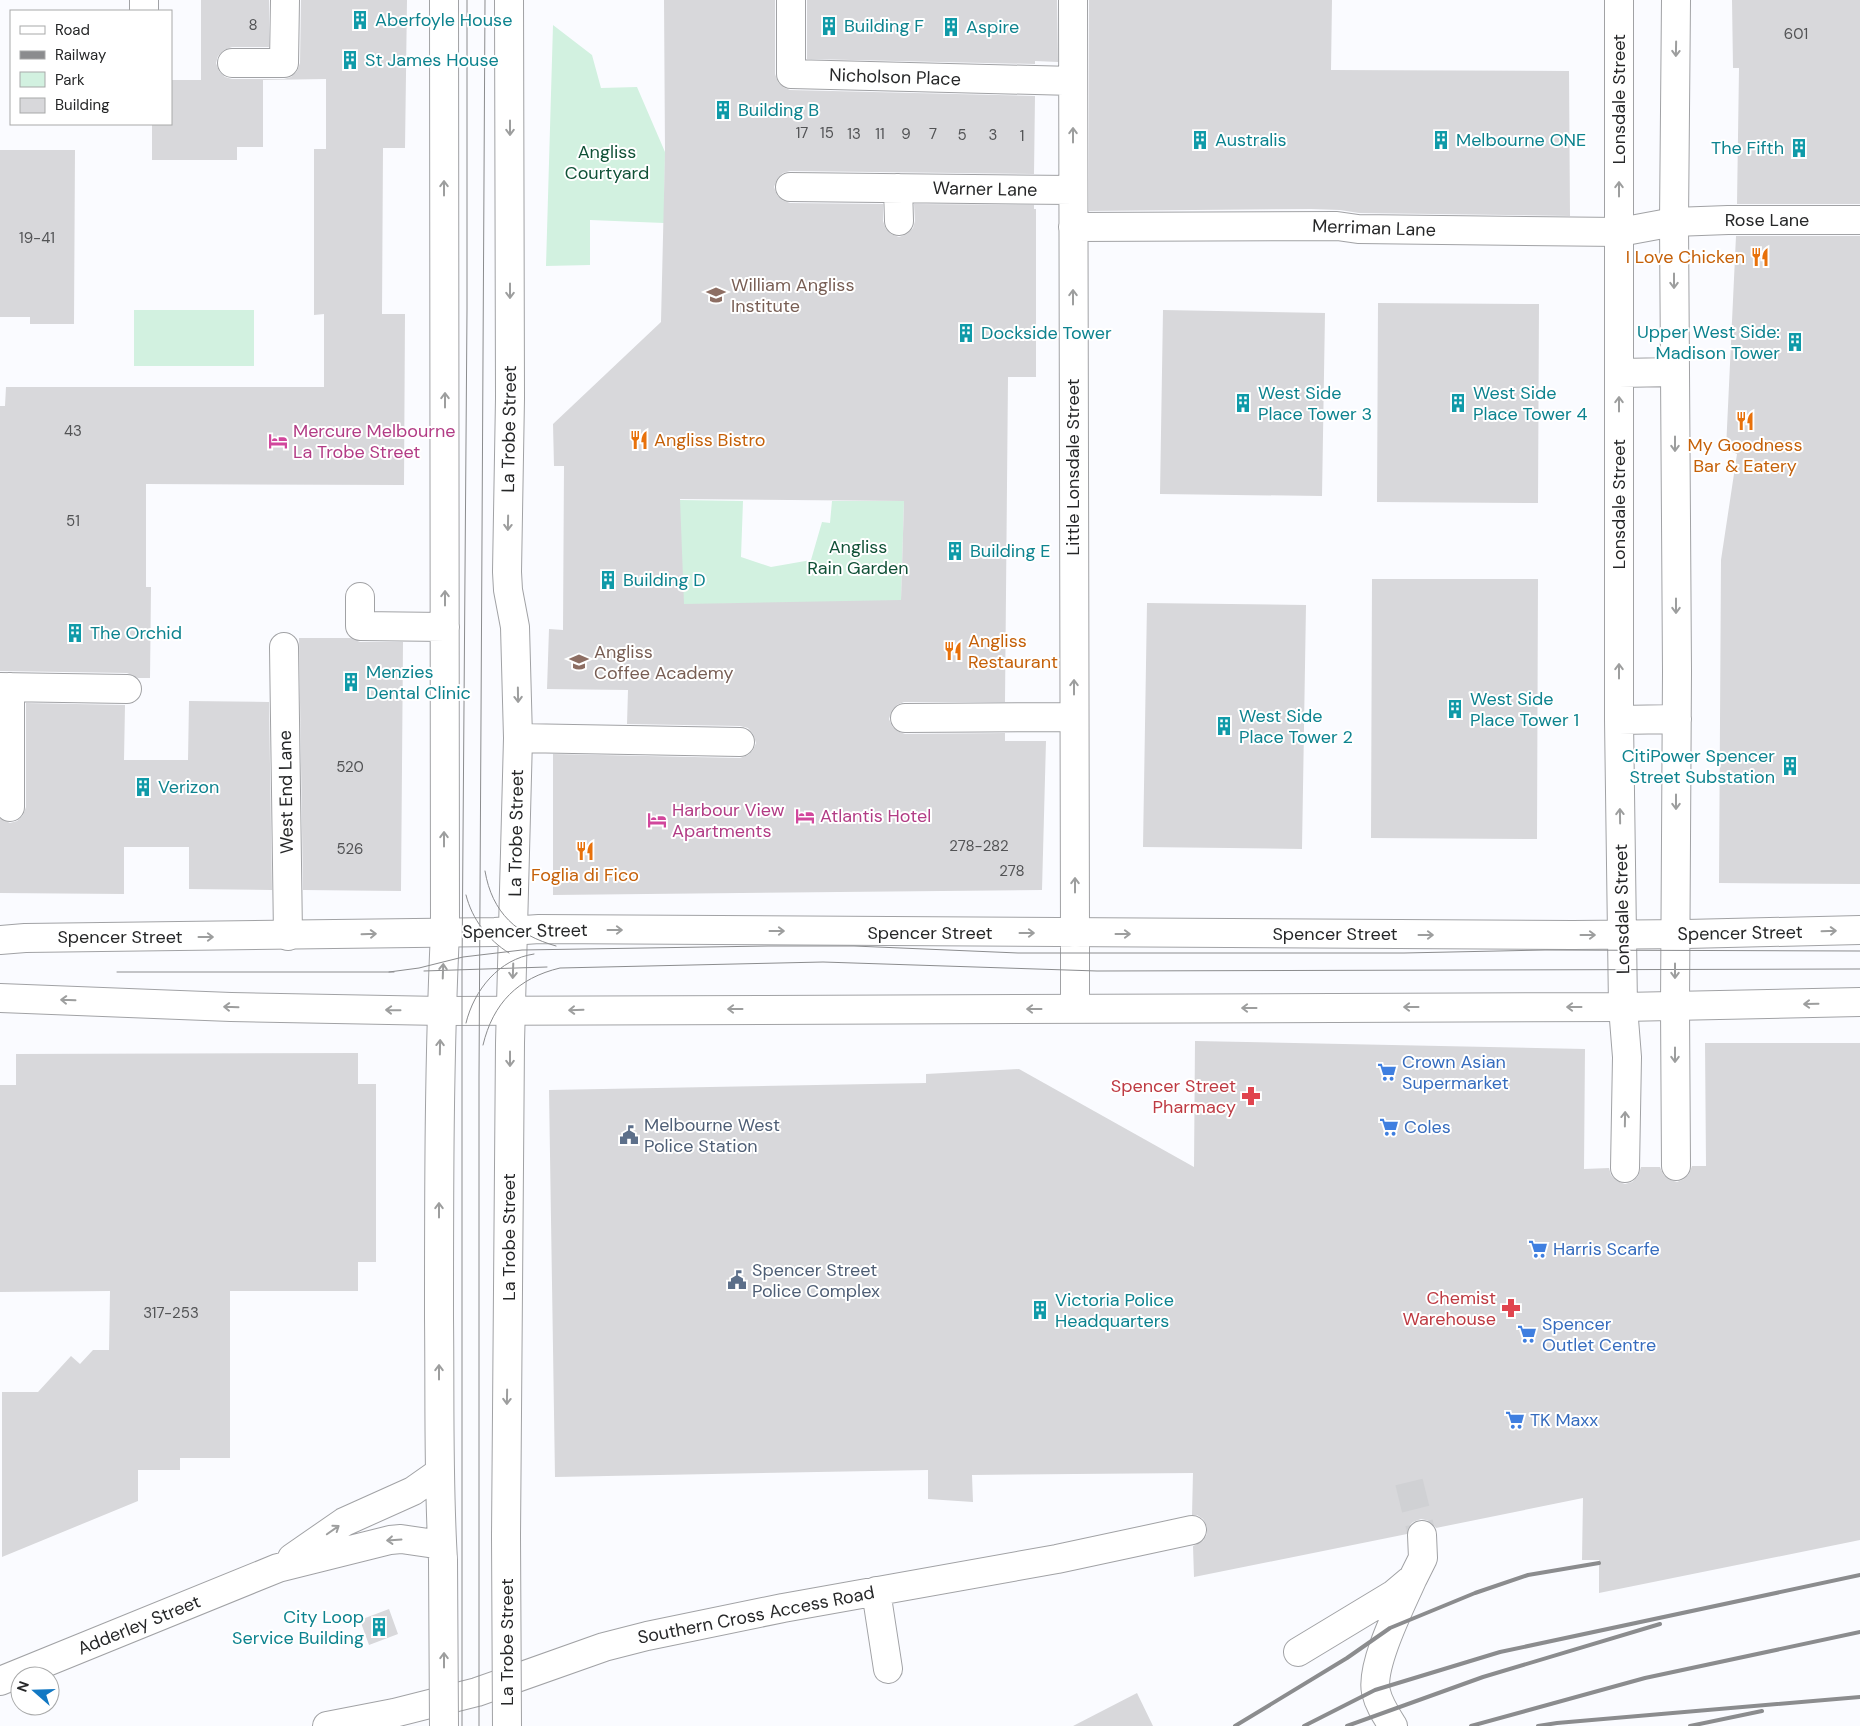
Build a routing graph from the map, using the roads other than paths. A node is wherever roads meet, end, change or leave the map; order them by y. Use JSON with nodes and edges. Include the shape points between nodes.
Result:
{"nodes":[{"id":1,"x":285,"y":0,"type":"edge"},
{"id":2,"x":444,"y":0,"type":"edge"},
{"id":3,"x":509,"y":0,"type":"edge"},
{"id":4,"x":791,"y":0,"type":"edge"},
{"id":5,"x":1072,"y":0,"type":"edge"},
{"id":6,"x":1619,"y":0,"type":"edge"},
{"id":7,"x":1676,"y":0,"type":"edge"},
{"id":8,"x":232,"y":63,"type":"dead end"},
{"id":9,"x":1072,"y":81,"type":"junction"},
{"id":10,"x":790,"y":187,"type":"dead end"},
{"id":11,"x":898,"y":188,"type":"junction"},
{"id":12,"x":1073,"y":190,"type":"junction"},
{"id":13,"x":1860,"y":220,"type":"edge"},
{"id":14,"x":899,"y":221,"type":"dead end"},
{"id":15,"x":1674,"y":222,"type":"junction"},
{"id":16,"x":1073,"y":227,"type":"junction"},
{"id":17,"x":1620,"y":232,"type":"junction"},
{"id":18,"x":1674,"y":372,"type":"junction"},
{"id":19,"x":1619,"y":374,"type":"junction"},
{"id":20,"x":360,"y":597,"type":"dead end"},
{"id":21,"x":445,"y":627,"type":"junction"},
{"id":22,"x":284,"y":647,"type":"dead end"},
{"id":23,"x":5,"y":687,"type":"edge"},
{"id":24,"x":127,"y":689,"type":"dead end"},
{"id":25,"x":1074,"y":717,"type":"junction"},
{"id":26,"x":905,"y":718,"type":"dead end"},
{"id":27,"x":1676,"y":719,"type":"junction"},
{"id":28,"x":1619,"y":720,"type":"junction"},
{"id":29,"x":518,"y":738,"type":"junction"},
{"id":30,"x":740,"y":742,"type":"dead end"},
{"id":31,"x":10,"y":807,"type":"dead end"},
{"id":32,"x":1860,"y":930,"type":"edge"},
{"id":33,"x":514,"y":931,"type":"junction"},
{"id":34,"x":445,"y":932,"type":"junction"},
{"id":35,"x":1075,"y":933,"type":"junction"},
{"id":36,"x":1675,"y":934,"type":"junction"},
{"id":37,"x":1622,"y":935,"type":"junction"},
{"id":38,"x":288,"y":936,"type":"junction"},
{"id":39,"x":0,"y":940,"type":"edge"},
{"id":40,"x":0,"y":998,"type":"edge"},
{"id":41,"x":1860,"y":1002,"type":"edge"},
{"id":42,"x":1623,"y":1007,"type":"junction"},
{"id":43,"x":1675,"y":1007,"type":"junction"},
{"id":44,"x":1075,"y":1008,"type":"junction"},
{"id":45,"x":442,"y":1011,"type":"junction"},
{"id":46,"x":512,"y":1011,"type":"junction"},
{"id":47,"x":1676,"y":1166,"type":"dead end"},
{"id":48,"x":1624,"y":1168,"type":"dead end"},
{"id":49,"x":440,"y":1472,"type":"junction"},
{"id":50,"x":1192,"y":1530,"type":"dead end"},
{"id":51,"x":1422,"y":1535,"type":"tunnel mouth"},
{"id":52,"x":443,"y":1552,"type":"junction"},
{"id":53,"x":278,"y":1568,"type":"junction"},
{"id":54,"x":1412,"y":1578,"type":"junction"},
{"id":55,"x":876,"y":1591,"type":"junction"},
{"id":56,"x":1298,"y":1652,"type":"dead end"},
{"id":57,"x":888,"y":1669,"type":"dead end"},
{"id":58,"x":0,"y":1682,"type":"edge"},
{"id":59,"x":326,"y":1726,"type":"edge"},
{"id":60,"x":444,"y":1726,"type":"edge"},
{"id":61,"x":507,"y":1726,"type":"edge"},
{"id":62,"x":1393,"y":1726,"type":"edge"}],
"edges":[{"from":1,"to":8,"type":"main road","via":[[284,63]]},
{"from":21,"to":2,"type":"main road","one_way":true},
{"from":3,"to":29,"type":"main road","name":"La Trobe Street","one_way":true,"via":[[507,572],[515,627]]},
{"from":4,"to":9,"type":"main road","name":"Nicholson Place","via":[[790,74]]},
{"from":5,"to":9,"type":"main road","name":"Little Lonsdale Street"},
{"from":17,"to":6,"type":"main road","name":"Lonsdale Street","one_way":true},
{"from":7,"to":15,"type":"main road","one_way":true},
{"from":12,"to":9,"type":"main road","name":"Little Lonsdale Street","one_way":true},
{"from":10,"to":11,"type":"main road","name":"Warner Lane"},
{"from":11,"to":12,"type":"main road","name":"Warner Lane"},
{"from":11,"to":14,"type":"main road"},
{"from":12,"to":16,"type":"main road","name":"Little Lonsdale Street"},
{"from":13,"to":15,"type":"main road","name":"Rose Lane"},
{"from":15,"to":17,"type":"main road","name":"Merriman Lane"},
{"from":15,"to":18,"type":"main road","one_way":true},
{"from":16,"to":17,"type":"main road","name":"Merriman Lane","via":[[1338,226],[1358,229]]},
{"from":25,"to":16,"type":"main road","name":"Little Lonsdale Street","one_way":true},
{"from":17,"to":19,"type":"main road","name":"Lonsdale Street"},
{"from":18,"to":19,"type":"main road"},
{"from":18,"to":27,"type":"main road","one_way":true},
{"from":28,"to":19,"type":"main road","name":"Lonsdale Street","one_way":true},
{"from":20,"to":21,"type":"main road","via":[[360,626]]},
{"from":34,"to":21,"type":"main road","one_way":true},
{"from":22,"to":38,"type":"main road","name":"West End Lane"},
{"from":23,"to":24,"type":"main road"},
{"from":23,"to":31,"type":"main road"},
{"from":25,"to":26,"type":"main road"},
{"from":35,"to":25,"type":"main road","name":"Little Lonsdale Street","one_way":true},
{"from":27,"to":28,"type":"main road"},
{"from":27,"to":36,"type":"main road","one_way":true},
{"from":37,"to":28,"type":"main road","name":"Lonsdale Street","one_way":true},
{"from":29,"to":30,"type":"main road"},
{"from":29,"to":33,"type":"main road","name":"La Trobe Street"},
{"from":36,"to":32,"type":"main road","name":"Spencer Street","one_way":true},
{"from":33,"to":34,"type":"main road","name":"Spencer Street"},
{"from":33,"to":35,"type":"main road","name":"Spencer Street","one_way":true},
{"from":33,"to":46,"type":"main road","name":"La Trobe Street","one_way":true},
{"from":38,"to":34,"type":"main road","name":"Spencer Street","one_way":true},
{"from":45,"to":34,"type":"main road","one_way":true},
{"from":35,"to":37,"type":"main road","name":"Spencer Street","one_way":true},
{"from":35,"to":44,"type":"main road","name":"Little Lonsdale Street"},
{"from":36,"to":37,"type":"main road","name":"Spencer Street"},
{"from":36,"to":43,"type":"main road","one_way":true},
{"from":37,"to":42,"type":"main road","name":"Lonsdale Street"},
{"from":39,"to":38,"type":"main road","name":"Spencer Street","one_way":true},
{"from":45,"to":40,"type":"main road","one_way":true},
{"from":41,"to":43,"type":"main road","one_way":true},
{"from":42,"to":43,"type":"main road"},
{"from":42,"to":44,"type":"main road","one_way":true},
{"from":48,"to":42,"type":"main road","name":"Lonsdale Street","one_way":true,"via":[[1626,1057]]},
{"from":43,"to":47,"type":"main road","one_way":true},
{"from":44,"to":46,"type":"main road","one_way":true},
{"from":45,"to":46,"type":"main road"},
{"from":49,"to":45,"type":"main road","one_way":true},
{"from":46,"to":61,"type":"main road","name":"La Trobe Street","one_way":true,"bridge":true},
{"from":49,"to":52,"type":"main road"},
{"from":53,"to":49,"type":"main road","name":"Adderley Street","one_way":true,"via":[[344,1522],[413,1491]]},
{"from":50,"to":55,"type":"main road","name":"Southern Cross Access Road","via":[[1057,1559]]},
{"from":51,"to":54,"type":"main road","via":[[1423,1558]]},
{"from":52,"to":53,"type":"main road","name":"Adderley Street","one_way":true,"via":[[401,1539],[390,1540]]},
{"from":60,"to":52,"type":"main road","one_way":true,"bridge":true},
{"from":53,"to":58,"type":"main road","name":"Adderley Street"},
{"from":54,"to":56,"type":"main road","via":[[1394,1594]]},
{"from":54,"to":62,"type":"main road","via":[[1377,1666],[1375,1690],[1381,1708]]},
{"from":55,"to":57,"type":"main road"},
{"from":55,"to":59,"type":"main road","name":"Southern Cross Access Road","via":[[647,1636],[604,1647],[477,1692]]}]}
